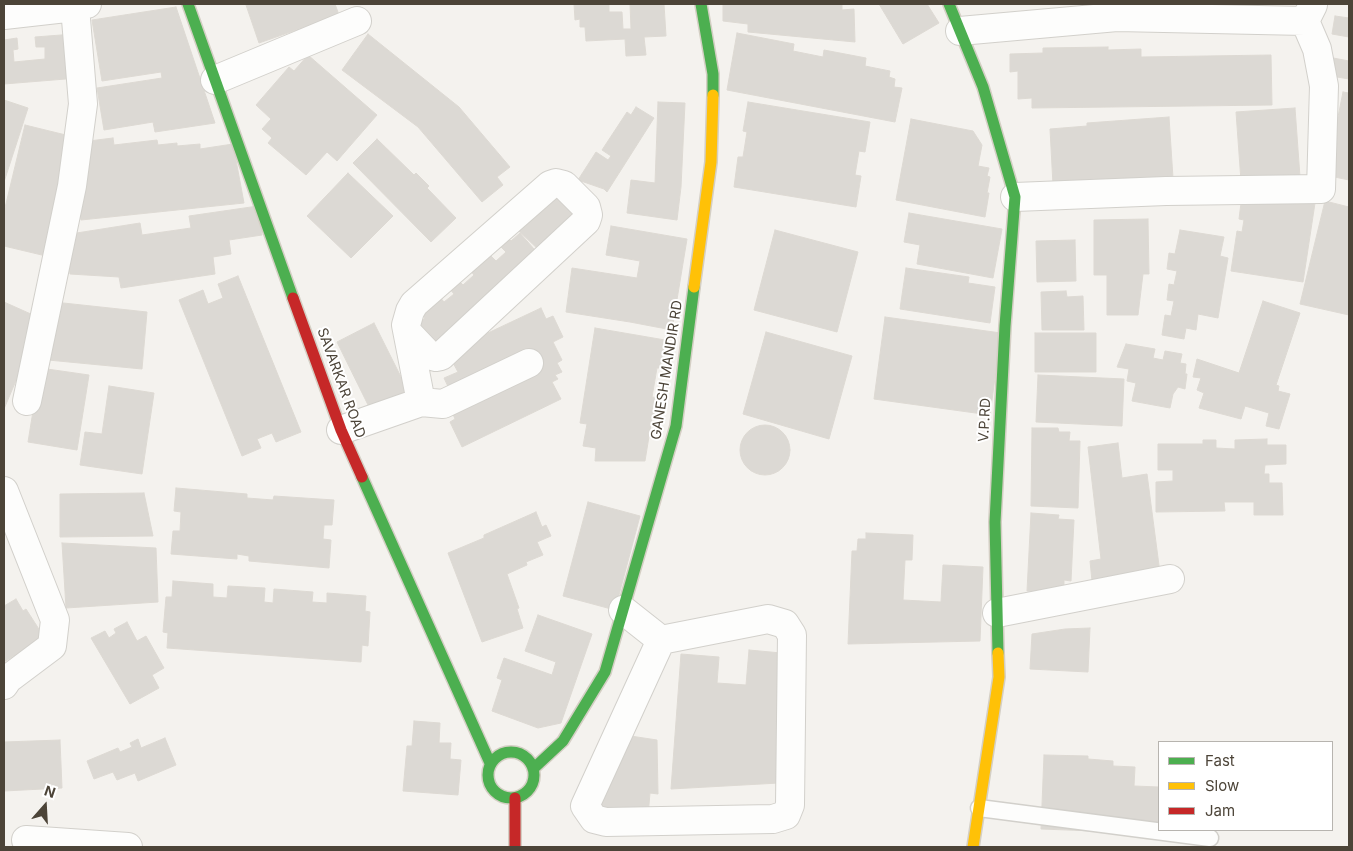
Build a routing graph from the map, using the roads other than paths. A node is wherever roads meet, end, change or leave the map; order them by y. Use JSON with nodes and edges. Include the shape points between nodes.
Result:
{"nodes":[{"id":1,"x":188,"y":4,"type":"edge"},
{"id":2,"x":702,"y":4,"type":"edge"},
{"id":3,"x":949,"y":4,"type":"edge"},
{"id":4,"x":81,"y":5,"type":"edge"},
{"id":5,"x":1310,"y":12,"type":"edge"},
{"id":6,"x":4,"y":15,"type":"edge"},
{"id":7,"x":357,"y":21,"type":"dead end"},
{"id":8,"x":960,"y":31,"type":"junction"},
{"id":9,"x":215,"y":80,"type":"junction"},
{"id":10,"x":1015,"y":197,"type":"junction"},
{"id":11,"x":408,"y":333,"type":"junction"},
{"id":12,"x":528,"y":363,"type":"dead end"},
{"id":13,"x":27,"y":401,"type":"dead end"},
{"id":14,"x":421,"y":402,"type":"junction"},
{"id":15,"x":341,"y":430,"type":"junction"},
{"id":16,"x":4,"y":491,"type":"edge"},
{"id":17,"x":1170,"y":579,"type":"dead end"},
{"id":18,"x":623,"y":610,"type":"junction"},
{"id":19,"x":998,"y":613,"type":"junction"},
{"id":20,"x":661,"y":640,"type":"junction"},
{"id":21,"x":4,"y":685,"type":"edge"},
{"id":22,"x":490,"y":763,"type":"junction"},
{"id":23,"x":533,"y":769,"type":"junction"},
{"id":24,"x":515,"y":798,"type":"junction"},
{"id":25,"x":979,"y":808,"type":"junction"},
{"id":26,"x":1210,"y":838,"type":"dead end"},
{"id":27,"x":26,"y":840,"type":"dead end"},
{"id":28,"x":128,"y":847,"type":"edge"},
{"id":29,"x":515,"y":847,"type":"edge"},
{"id":30,"x":973,"y":847,"type":"edge"}],
"edges":[{"from":1,"to":9,"type":"street","name":"SAVARKAR ROAD"},
{"from":2,"to":18,"type":"street","name":"GANESH MANDIR RD","via":[[713,74],[709,182],[676,426]]},
{"from":3,"to":8,"type":"street","name":"V.P.RD"},
{"from":4,"to":6,"type":"street"},
{"from":4,"to":13,"type":"street","via":[[84,104],[72,186]]},
{"from":5,"to":8,"type":"street","via":[[1117,17]]},
{"from":5,"to":10,"type":"street","via":[[1324,86],[1320,189]]},
{"from":7,"to":9,"type":"street"},
{"from":8,"to":10,"type":"street","name":"V.P.RD","via":[[983,87]]},
{"from":9,"to":15,"type":"street","name":"SAVARKAR ROAD"},
{"from":10,"to":19,"type":"street","name":"V.P.RD","via":[[995,522]]},
{"from":11,"to":11,"type":"street","via":[[406,325],[414,304],[550,185],[564,185],[586,207],[586,221],[441,356],[429,355]]},
{"from":11,"to":14,"type":"street"},
{"from":12,"to":14,"type":"street","via":[[443,404]]},
{"from":14,"to":15,"type":"street"},
{"from":15,"to":22,"type":"street","name":"SAVARKAR ROAD"},
{"from":16,"to":21,"type":"street","via":[[55,620],[52,646]]},
{"from":17,"to":19,"type":"street"},
{"from":18,"to":20,"type":"street"},
{"from":18,"to":23,"type":"street","name":"GANESH MANDIR RD","via":[[605,672],[563,741]]},
{"from":19,"to":25,"type":"street","name":"V.P.RD","via":[[999,677]]},
{"from":20,"to":20,"type":"street","via":[[768,619],[785,624],[792,635],[790,804],[786,815],[754,820],[606,822],[594,819],[585,806]]},
{"from":22,"to":23,"type":"street","via":[[502,754],[518,753],[530,762]]},
{"from":22,"to":24,"type":"street","via":[[488,778],[494,792]]},
{"from":23,"to":24,"type":"street","via":[[534,777],[528,791]]},
{"from":24,"to":29,"type":"street"},
{"from":25,"to":26,"type":"lane"},
{"from":25,"to":30,"type":"street","name":"V.P.RD"},
{"from":27,"to":28,"type":"street"}]}
